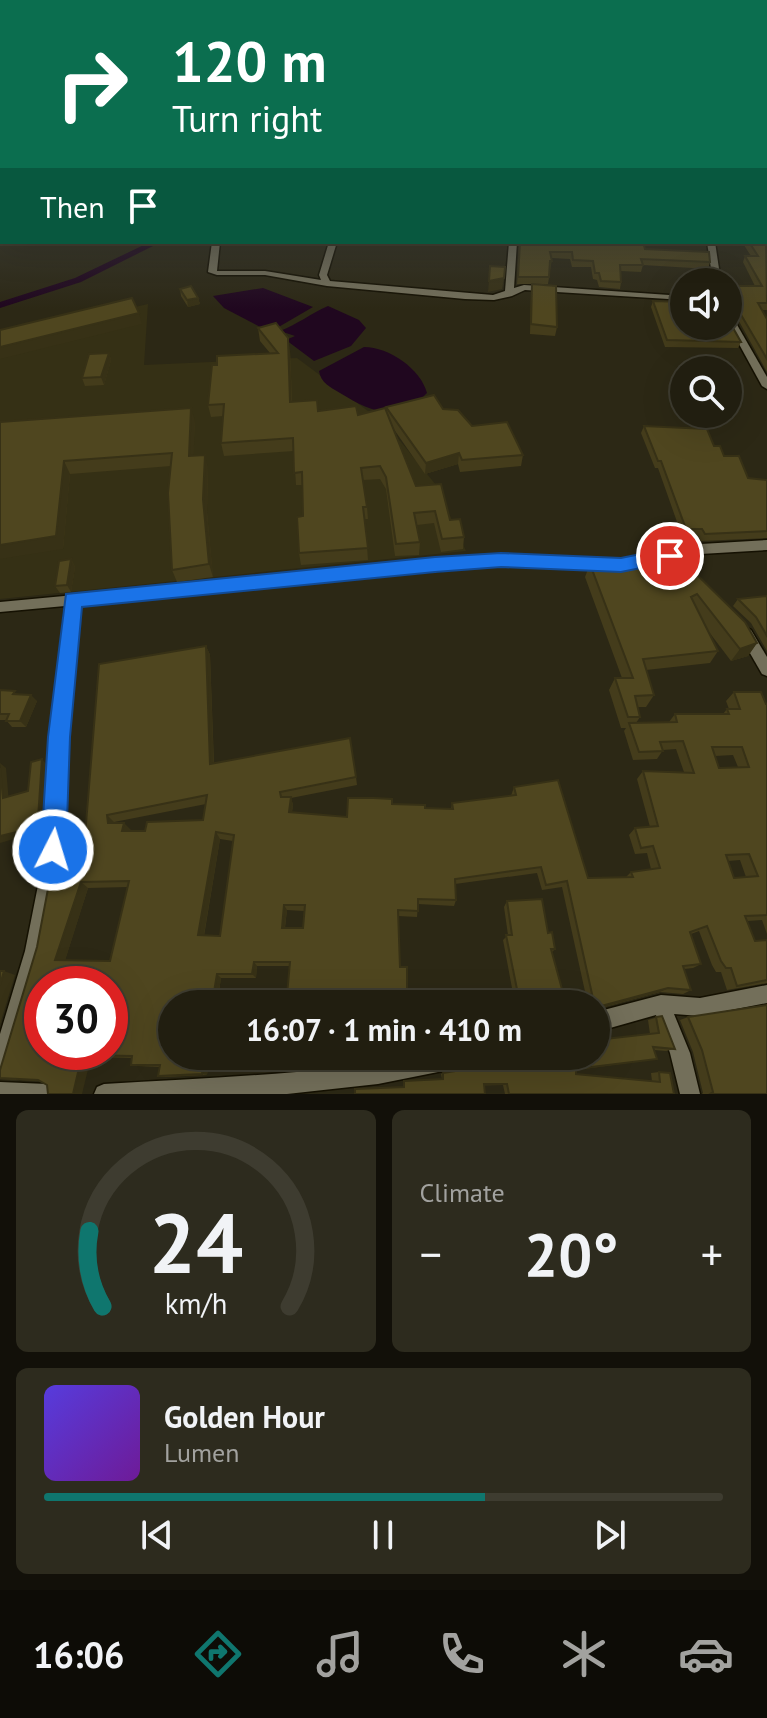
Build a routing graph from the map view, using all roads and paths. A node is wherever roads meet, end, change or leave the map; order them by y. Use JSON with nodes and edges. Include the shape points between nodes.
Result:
{"nodes":[{"id":1,"x":216,"y":244,"type":"edge"},
{"id":2,"x":332,"y":244,"type":"edge"},
{"id":3,"x":513,"y":244,"type":"edge"},
{"id":4,"x":711,"y":244,"type":"edge"},
{"id":5,"x":715,"y":268,"type":"edge"},
{"id":6,"x":327,"y":284,"type":"junction"},
{"id":7,"x":509,"y":294,"type":"junction"},
{"id":8,"x":670,"y":297,"type":"edge"},
{"id":9,"x":741,"y":340,"type":"edge"},
{"id":10,"x":767,"y":386,"type":"edge"},
{"id":11,"x":767,"y":545,"type":"edge"},
{"id":12,"x":72,"y":600,"type":"junction"},
{"id":13,"x":0,"y":607,"type":"edge"},
{"id":14,"x":735,"y":621,"type":"edge"},
{"id":15,"x":767,"y":670,"type":"edge"},
{"id":16,"x":767,"y":994,"type":"edge"},
{"id":17,"x":661,"y":1004,"type":"junction"},
{"id":18,"x":610,"y":1018,"type":"edge"},
{"id":19,"x":0,"y":1067,"type":"edge"},
{"id":20,"x":394,"y":1070,"type":"edge"},
{"id":21,"x":0,"y":1092,"type":"edge"},
{"id":22,"x":47,"y":1094,"type":"edge"},
{"id":23,"x":104,"y":1094,"type":"edge"},
{"id":24,"x":690,"y":1094,"type":"edge"}],
"edges":[{"from":1,"to":6,"type":"street","via":[[212,272],[265,273]]},
{"from":2,"to":6,"type":"street","via":[[323,275]]},
{"from":3,"to":7,"type":"street"},
{"from":4,"to":5,"type":"street"},
{"from":6,"to":7,"type":"street","via":[[465,297]]},
{"from":7,"to":8,"type":"street","via":[[524,287]]},
{"from":9,"to":10,"type":"street"},
{"from":11,"to":12,"type":"street","via":[[701,549],[674,560],[627,564],[488,561]]},
{"from":12,"to":13,"type":"street"},
{"from":12,"to":19,"type":"street","via":[[53,850],[34,951]]},
{"from":14,"to":15,"type":"street"},
{"from":16,"to":17,"type":"street","via":[[700,1007]]},
{"from":17,"to":18,"type":"street"},
{"from":17,"to":24,"type":"street"},
{"from":20,"to":23,"type":"street","via":[[278,1084]]},
{"from":21,"to":22,"type":"street"}]}
